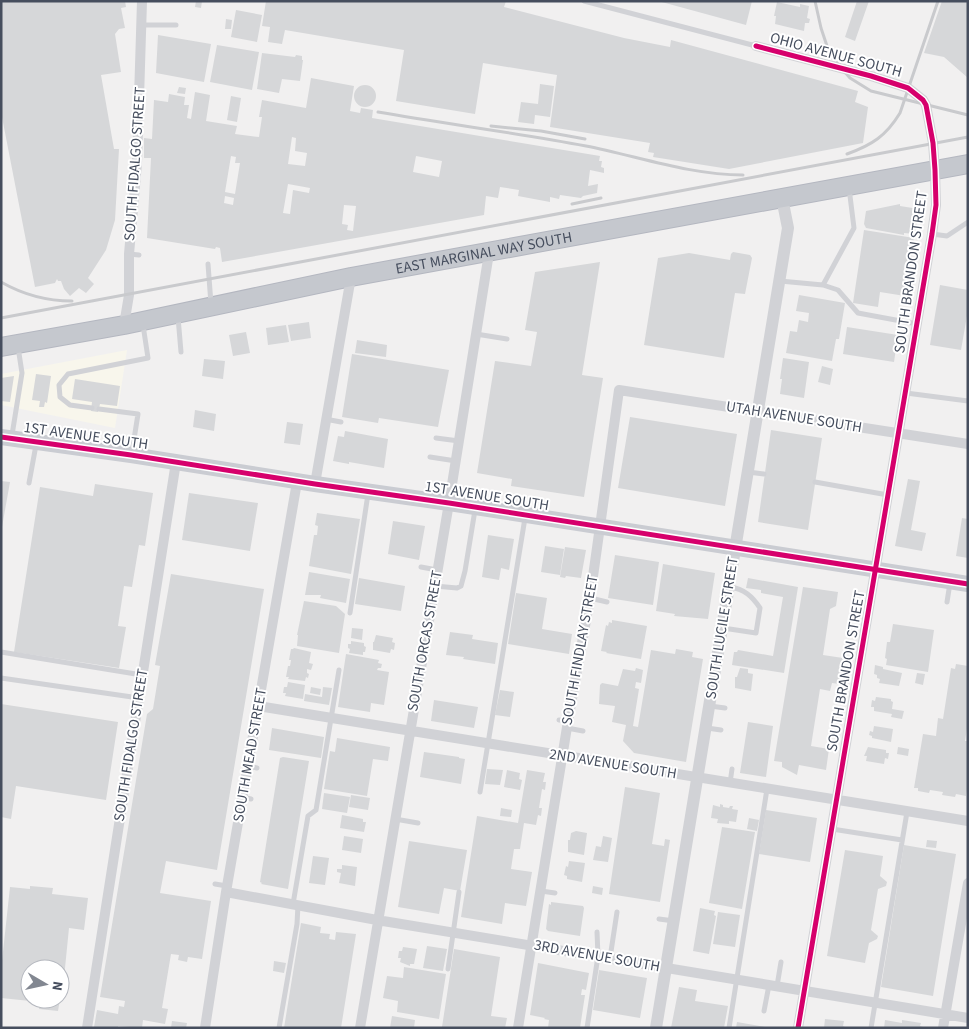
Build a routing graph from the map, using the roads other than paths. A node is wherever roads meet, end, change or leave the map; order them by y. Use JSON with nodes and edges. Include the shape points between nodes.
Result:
{"nodes":[{"id":1,"x":142,"y":1,"type":"edge"},
{"id":2,"x":584,"y":1,"type":"edge"},
{"id":3,"x":142,"y":25,"type":"junction"},
{"id":4,"x":176,"y":25,"type":"dead end"},
{"id":5,"x":756,"y":46,"type":"joint"},
{"id":6,"x":968,"y":164,"type":"edge"},
{"id":7,"x":935,"y":170,"type":"junction"},
{"id":8,"x":849,"y":186,"type":"junction"},
{"id":9,"x":782,"y":198,"type":"junction"},
{"id":10,"x":968,"y":222,"type":"edge"},
{"id":11,"x":932,"y":234,"type":"junction"},
{"id":12,"x":489,"y":253,"type":"junction"},
{"id":13,"x":208,"y":264,"type":"dead end"},
{"id":14,"x":352,"y":277,"type":"junction"},
{"id":15,"x":779,"y":280,"type":"junction"},
{"id":16,"x":823,"y":285,"type":"junction"},
{"id":17,"x":211,"y":307,"type":"junction"},
{"id":18,"x":178,"y":314,"type":"junction"},
{"id":19,"x":142,"y":322,"type":"junction"},
{"id":20,"x":917,"y":324,"type":"junction"},
{"id":21,"x":124,"y":325,"type":"junction"},
{"id":22,"x":476,"y":334,"type":"junction"},
{"id":23,"x":507,"y":339,"type":"dead end"},
{"id":24,"x":10,"y":346,"type":"edge"},
{"id":25,"x":181,"y":352,"type":"dead end"},
{"id":26,"x":619,"y":390,"type":"joint"},
{"id":27,"x":906,"y":392,"type":"junction"},
{"id":28,"x":968,"y":401,"type":"edge"},
{"id":29,"x":92,"y":408,"type":"dead end"},
{"id":30,"x":99,"y":409,"type":"dead end"},
{"id":31,"x":758,"y":411,"type":"junction"},
{"id":32,"x":325,"y":419,"type":"junction"},
{"id":33,"x":341,"y":422,"type":"dead end"},
{"id":34,"x":899,"y":433,"type":"junction"},
{"id":35,"x":6,"y":438,"type":"edge"},
{"id":36,"x":436,"y":438,"type":"dead end"},
{"id":37,"x":459,"y":441,"type":"junction"},
{"id":38,"x":37,"y":442,"type":"junction"},
{"id":39,"x":968,"y":444,"type":"edge"},
{"id":40,"x":131,"y":455,"type":"junction"},
{"id":41,"x":430,"y":457,"type":"dead end"},
{"id":42,"x":456,"y":461,"type":"junction"},
{"id":43,"x":176,"y":462,"type":"junction"},
{"id":44,"x":747,"y":472,"type":"junction"},
{"id":45,"x":764,"y":474,"type":"dead end"},
{"id":46,"x":296,"y":482,"type":"junction"},
{"id":47,"x":815,"y":482,"type":"dead end"},
{"id":48,"x":29,"y":483,"type":"dead end"},
{"id":49,"x":315,"y":484,"type":"junction"},
{"id":50,"x":368,"y":491,"type":"junction"},
{"id":51,"x":889,"y":495,"type":"junction"},
{"id":52,"x":449,"y":503,"type":"junction"},
{"id":53,"x":476,"y":507,"type":"junction"},
{"id":54,"x":525,"y":515,"type":"junction"},
{"id":55,"x":599,"y":526,"type":"junction"},
{"id":56,"x":734,"y":547,"type":"junction"},
{"id":57,"x":421,"y":567,"type":"dead end"},
{"id":58,"x":876,"y":569,"type":"junction"},
{"id":59,"x":438,"y":570,"type":"junction"},
{"id":60,"x":950,"y":581,"type":"junction"},
{"id":61,"x":968,"y":584,"type":"edge"},
{"id":62,"x":435,"y":586,"type":"junction"},
{"id":63,"x":730,"y":587,"type":"junction"},
{"id":64,"x":590,"y":598,"type":"junction"},
{"id":65,"x":608,"y":602,"type":"dead end"},
{"id":66,"x":947,"y":602,"type":"dead end"},
{"id":67,"x":350,"y":613,"type":"dead end"},
{"id":68,"x":723,"y":628,"type":"junction"},
{"id":69,"x":1,"y":652,"type":"edge"},
{"id":70,"x":339,"y":670,"type":"dead end"},
{"id":71,"x":142,"y":675,"type":"junction"},
{"id":72,"x":1,"y":678,"type":"edge"},
{"id":73,"x":139,"y":698,"type":"junction"},
{"id":74,"x":258,"y":706,"type":"junction"},
{"id":75,"x":710,"y":706,"type":"junction"},
{"id":76,"x":725,"y":708,"type":"dead end"},
{"id":77,"x":331,"y":718,"type":"junction"},
{"id":78,"x":564,"y":723,"type":"junction"},
{"id":79,"x":706,"y":728,"type":"junction"},
{"id":80,"x":721,"y":730,"type":"dead end"},
{"id":81,"x":409,"y":731,"type":"junction"},
{"id":82,"x":583,"y":731,"type":"dead end"},
{"id":83,"x":488,"y":744,"type":"junction"},
{"id":84,"x":562,"y":756,"type":"junction"},
{"id":85,"x":732,"y":770,"type":"dead end"},
{"id":86,"x":698,"y":778,"type":"junction"},
{"id":87,"x":730,"y":783,"type":"junction"},
{"id":88,"x":767,"y":789,"type":"junction"},
{"id":89,"x":480,"y":792,"type":"dead end"},
{"id":90,"x":836,"y":800,"type":"junction"},
{"id":91,"x":907,"y":812,"type":"junction"},
{"id":92,"x":394,"y":819,"type":"junction"},
{"id":93,"x":968,"y":821,"type":"edge"},
{"id":94,"x":418,"y":823,"type":"dead end"},
{"id":95,"x":831,"y":828,"type":"junction"},
{"id":96,"x":902,"y":840,"type":"junction"},
{"id":97,"x":968,"y":882,"type":"edge"},
{"id":98,"x":215,"y":884,"type":"dead end"},
{"id":99,"x":226,"y":889,"type":"junction"},
{"id":100,"x":541,"y":891,"type":"junction"},
{"id":101,"x":459,"y":892,"type":"dead end"},
{"id":102,"x":555,"y":893,"type":"dead end"},
{"id":103,"x":295,"y":904,"type":"junction"},
{"id":104,"x":618,"y":912,"type":"dead end"},
{"id":105,"x":659,"y":919,"type":"dead end"},
{"id":106,"x":378,"y":920,"type":"junction"},
{"id":107,"x":674,"y":921,"type":"junction"},
{"id":108,"x":454,"y":932,"type":"junction"},
{"id":109,"x":597,"y":932,"type":"dead end"},
{"id":110,"x":532,"y":945,"type":"junction"},
{"id":111,"x":598,"y":956,"type":"junction"},
{"id":112,"x":610,"y":958,"type":"junction"},
{"id":113,"x":781,"y":962,"type":"dead end"},
{"id":114,"x":666,"y":968,"type":"junction"},
{"id":115,"x":448,"y":969,"type":"dead end"},
{"id":116,"x":737,"y":980,"type":"junction"},
{"id":117,"x":773,"y":985,"type":"junction"},
{"id":118,"x":805,"y":990,"type":"junction"},
{"id":119,"x":875,"y":1002,"type":"junction"},
{"id":120,"x":764,"y":1011,"type":"dead end"},
{"id":121,"x":946,"y":1014,"type":"junction"},
{"id":122,"x":968,"y":1018,"type":"edge"},
{"id":123,"x":87,"y":1028,"type":"edge"},
{"id":124,"x":205,"y":1028,"type":"edge"},
{"id":125,"x":279,"y":1028,"type":"edge"},
{"id":126,"x":360,"y":1028,"type":"edge"},
{"id":127,"x":518,"y":1028,"type":"edge"},
{"id":128,"x":586,"y":1028,"type":"edge"},
{"id":129,"x":656,"y":1028,"type":"edge"},
{"id":130,"x":729,"y":1028,"type":"edge"},
{"id":131,"x":798,"y":1028,"type":"edge"},
{"id":132,"x":871,"y":1028,"type":"edge"},
{"id":133,"x":943,"y":1028,"type":"edge"}],
"edges":[{"from":1,"to":3,"type":"street","name":"SOUTH FIDALGO STREET"},
{"from":2,"to":5,"type":"lane","name":"OHIO AVENUE SOUTH"},
{"from":3,"to":4,"type":"lane"},
{"from":3,"to":21,"type":"street","name":"SOUTH FIDALGO STREET","via":[[134,254]]},
{"from":5,"to":7,"type":"street","name":"OHIO AVENUE SOUTH","via":[[871,76],[914,91],[926,105]]},
{"from":6,"to":7,"type":"highway","name":"EAST MARGINAL WAY SOUTH"},
{"from":7,"to":8,"type":"highway","name":"EAST MARGINAL WAY SOUTH"},
{"from":7,"to":11,"type":"street","name":"SOUTH BRANDON STREET","via":[[936,205]]},
{"from":8,"to":9,"type":"highway","name":"EAST MARGINAL WAY SOUTH"},
{"from":8,"to":16,"type":"lane","via":[[854,228]]},
{"from":9,"to":12,"type":"highway","name":"EAST MARGINAL WAY SOUTH"},
{"from":9,"to":15,"type":"street","name":"SOUTH LUCILE STREET","via":[[788,228]]},
{"from":10,"to":11,"type":"lane","via":[[948,236]]},
{"from":11,"to":20,"type":"street","name":"SOUTH BRANDON STREET"},
{"from":12,"to":14,"type":"highway","name":"EAST MARGINAL WAY SOUTH"},
{"from":12,"to":22,"type":"street","name":"SOUTH ORCAS STREET"},
{"from":13,"to":17,"type":"lane"},
{"from":14,"to":17,"type":"highway","name":"EAST MARGINAL WAY SOUTH"},
{"from":14,"to":32,"type":"street"},
{"from":15,"to":16,"type":"lane"},
{"from":15,"to":31,"type":"street","name":"SOUTH LUCILE STREET"},
{"from":16,"to":20,"type":"lane","via":[[838,290],[858,313]]},
{"from":17,"to":18,"type":"highway","name":"EAST MARGINAL WAY SOUTH"},
{"from":18,"to":19,"type":"highway","name":"EAST MARGINAL WAY SOUTH"},
{"from":18,"to":25,"type":"lane"},
{"from":19,"to":21,"type":"highway","name":"EAST MARGINAL WAY SOUTH"},
{"from":19,"to":29,"type":"lane","via":[[148,358],[68,374],[59,385],[60,397],[70,405]]},
{"from":20,"to":27,"type":"street","name":"SOUTH BRANDON STREET"},
{"from":21,"to":24,"type":"highway","name":"EAST MARGINAL WAY SOUTH"},
{"from":22,"to":23,"type":"lane"},
{"from":22,"to":37,"type":"street","name":"SOUTH ORCAS STREET"},
{"from":24,"to":35,"type":"lane","via":[[22,373]]},
{"from":26,"to":31,"type":"street","name":"UTAH AVENUE SOUTH"},
{"from":26,"to":55,"type":"street","name":"SOUTH FINDLAY STREET"},
{"from":27,"to":28,"type":"lane"},
{"from":27,"to":34,"type":"street","name":"SOUTH BRANDON STREET"},
{"from":30,"to":40,"type":"lane","via":[[138,414]]},
{"from":31,"to":34,"type":"street","name":"UTAH AVENUE SOUTH"},
{"from":31,"to":44,"type":"street","name":"SOUTH LUCILE STREET"},
{"from":32,"to":33,"type":"lane"},
{"from":32,"to":49,"type":"street"},
{"from":34,"to":39,"type":"street","name":"UTAH AVENUE SOUTH"},
{"from":34,"to":51,"type":"street","name":"SOUTH BRANDON STREET"},
{"from":35,"to":38,"type":"main road","name":"1ST AVENUE SOUTH"},
{"from":36,"to":37,"type":"lane"},
{"from":37,"to":42,"type":"street","name":"SOUTH ORCAS STREET"},
{"from":38,"to":40,"type":"main road","name":"1ST AVENUE SOUTH"},
{"from":38,"to":48,"type":"lane"},
{"from":40,"to":43,"type":"main road","name":"1ST AVENUE SOUTH"},
{"from":41,"to":42,"type":"lane"},
{"from":42,"to":52,"type":"street","name":"SOUTH ORCAS STREET"},
{"from":43,"to":46,"type":"main road","name":"1ST AVENUE SOUTH"},
{"from":43,"to":71,"type":"street","name":"SOUTH FIDALGO STREET"},
{"from":44,"to":45,"type":"lane"},
{"from":44,"to":56,"type":"street","name":"SOUTH LUCILE STREET"},
{"from":46,"to":49,"type":"main road","name":"1ST AVENUE SOUTH"},
{"from":46,"to":74,"type":"street","name":"SOUTH MEAD STREET"},
{"from":47,"to":51,"type":"lane"},
{"from":49,"to":50,"type":"main road","name":"1ST AVENUE SOUTH"},
{"from":50,"to":52,"type":"main road","name":"1ST AVENUE SOUTH"},
{"from":50,"to":67,"type":"lane"},
{"from":51,"to":58,"type":"street","name":"SOUTH BRANDON STREET"},
{"from":52,"to":53,"type":"main road","name":"1ST AVENUE SOUTH"},
{"from":52,"to":59,"type":"street","name":"SOUTH ORCAS STREET"},
{"from":53,"to":54,"type":"main road","name":"1ST AVENUE SOUTH"},
{"from":53,"to":62,"type":"lane","via":[[461,586]]},
{"from":54,"to":55,"type":"main road","name":"1ST AVENUE SOUTH"},
{"from":54,"to":83,"type":"lane"},
{"from":55,"to":56,"type":"main road","name":"1ST AVENUE SOUTH"},
{"from":55,"to":64,"type":"street","name":"SOUTH FINDLAY STREET"},
{"from":56,"to":58,"type":"main road","name":"1ST AVENUE SOUTH"},
{"from":56,"to":63,"type":"street","name":"SOUTH LUCILE STREET"},
{"from":57,"to":59,"type":"lane"},
{"from":58,"to":60,"type":"main road","name":"1ST AVENUE SOUTH"},
{"from":58,"to":90,"type":"street","name":"SOUTH BRANDON STREET"},
{"from":59,"to":62,"type":"street","name":"SOUTH ORCAS STREET"},
{"from":60,"to":61,"type":"main road","name":"1ST AVENUE SOUTH"},
{"from":60,"to":66,"type":"lane"},
{"from":62,"to":81,"type":"street","name":"SOUTH ORCAS STREET"},
{"from":63,"to":68,"type":"street","name":"SOUTH LUCILE STREET"},
{"from":63,"to":68,"type":"lane","via":[[742,590],[760,608],[756,633]]},
{"from":64,"to":65,"type":"lane"},
{"from":64,"to":78,"type":"street","name":"SOUTH FINDLAY STREET"},
{"from":68,"to":75,"type":"street","name":"SOUTH LUCILE STREET"},
{"from":69,"to":71,"type":"lane"},
{"from":70,"to":77,"type":"lane"},
{"from":71,"to":73,"type":"street","name":"SOUTH FIDALGO STREET"},
{"from":72,"to":73,"type":"lane"},
{"from":73,"to":123,"type":"street","name":"SOUTH FIDALGO STREET"},
{"from":74,"to":77,"type":"street","name":"2ND AVENUE SOUTH"},
{"from":74,"to":99,"type":"street","name":"SOUTH MEAD STREET","via":[[252,767],[236,862]]},
{"from":75,"to":76,"type":"lane"},
{"from":75,"to":79,"type":"street","name":"SOUTH LUCILE STREET"},
{"from":77,"to":81,"type":"street","name":"2ND AVENUE SOUTH"},
{"from":77,"to":103,"type":"lane","via":[[316,810],[308,816]]},
{"from":78,"to":82,"type":"lane"},
{"from":78,"to":84,"type":"street","name":"SOUTH FINDLAY STREET"},
{"from":79,"to":80,"type":"lane"},
{"from":79,"to":86,"type":"street","name":"SOUTH LUCILE STREET"},
{"from":81,"to":83,"type":"street","name":"2ND AVENUE SOUTH"},
{"from":81,"to":92,"type":"street","name":"SOUTH ORCAS STREET"},
{"from":83,"to":84,"type":"street","name":"2ND AVENUE SOUTH"},
{"from":83,"to":89,"type":"lane"},
{"from":84,"to":86,"type":"street","name":"2ND AVENUE SOUTH"},
{"from":84,"to":100,"type":"street","name":"SOUTH FINDLAY STREET"},
{"from":85,"to":87,"type":"lane"},
{"from":86,"to":87,"type":"street","name":"2ND AVENUE SOUTH"},
{"from":86,"to":107,"type":"street","name":"SOUTH LUCILE STREET"},
{"from":87,"to":88,"type":"street","name":"2ND AVENUE SOUTH"},
{"from":88,"to":90,"type":"street","name":"2ND AVENUE SOUTH"},
{"from":88,"to":116,"type":"lane"},
{"from":90,"to":91,"type":"street","name":"2ND AVENUE SOUTH"},
{"from":90,"to":95,"type":"street","name":"SOUTH BRANDON STREET"},
{"from":91,"to":93,"type":"street","name":"2ND AVENUE SOUTH"},
{"from":91,"to":96,"type":"lane"},
{"from":92,"to":94,"type":"lane"},
{"from":92,"to":106,"type":"street","name":"SOUTH ORCAS STREET"},
{"from":95,"to":96,"type":"lane"},
{"from":95,"to":118,"type":"street","name":"SOUTH BRANDON STREET"},
{"from":96,"to":119,"type":"lane"},
{"from":97,"to":121,"type":"street"},
{"from":98,"to":99,"type":"lane"},
{"from":99,"to":103,"type":"street","name":"3RD AVENUE SOUTH"},
{"from":99,"to":124,"type":"street","name":"SOUTH MEAD STREET"},
{"from":100,"to":102,"type":"lane"},
{"from":100,"to":110,"type":"street","name":"SOUTH FINDLAY STREET"},
{"from":101,"to":108,"type":"lane"},
{"from":103,"to":106,"type":"street","name":"3RD AVENUE SOUTH"},
{"from":103,"to":125,"type":"lane","via":[[297,924]]},
{"from":104,"to":112,"type":"lane"},
{"from":105,"to":107,"type":"lane"},
{"from":106,"to":108,"type":"street","name":"3RD AVENUE SOUTH"},
{"from":106,"to":126,"type":"street","name":"SOUTH ORCAS STREET"},
{"from":107,"to":114,"type":"street","name":"SOUTH LUCILE STREET"},
{"from":108,"to":110,"type":"street","name":"3RD AVENUE SOUTH"},
{"from":108,"to":115,"type":"lane"},
{"from":109,"to":111,"type":"lane"},
{"from":110,"to":111,"type":"street","name":"3RD AVENUE SOUTH"},
{"from":110,"to":127,"type":"street","name":"SOUTH FINDLAY STREET"},
{"from":111,"to":112,"type":"street","name":"3RD AVENUE SOUTH"},
{"from":111,"to":128,"type":"lane"},
{"from":112,"to":114,"type":"street","name":"3RD AVENUE SOUTH"},
{"from":113,"to":117,"type":"lane"},
{"from":114,"to":116,"type":"street","name":"3RD AVENUE SOUTH"},
{"from":114,"to":129,"type":"street","name":"SOUTH LUCILE STREET"},
{"from":116,"to":117,"type":"street","name":"3RD AVENUE SOUTH"},
{"from":116,"to":130,"type":"lane"},
{"from":117,"to":118,"type":"street","name":"3RD AVENUE SOUTH"},
{"from":117,"to":120,"type":"lane"},
{"from":118,"to":119,"type":"street","name":"3RD AVENUE SOUTH"},
{"from":118,"to":131,"type":"street","name":"SOUTH BRANDON STREET"},
{"from":119,"to":121,"type":"street","name":"3RD AVENUE SOUTH"},
{"from":119,"to":132,"type":"lane"},
{"from":121,"to":122,"type":"street","name":"3RD AVENUE SOUTH"},
{"from":121,"to":133,"type":"street"}]}
